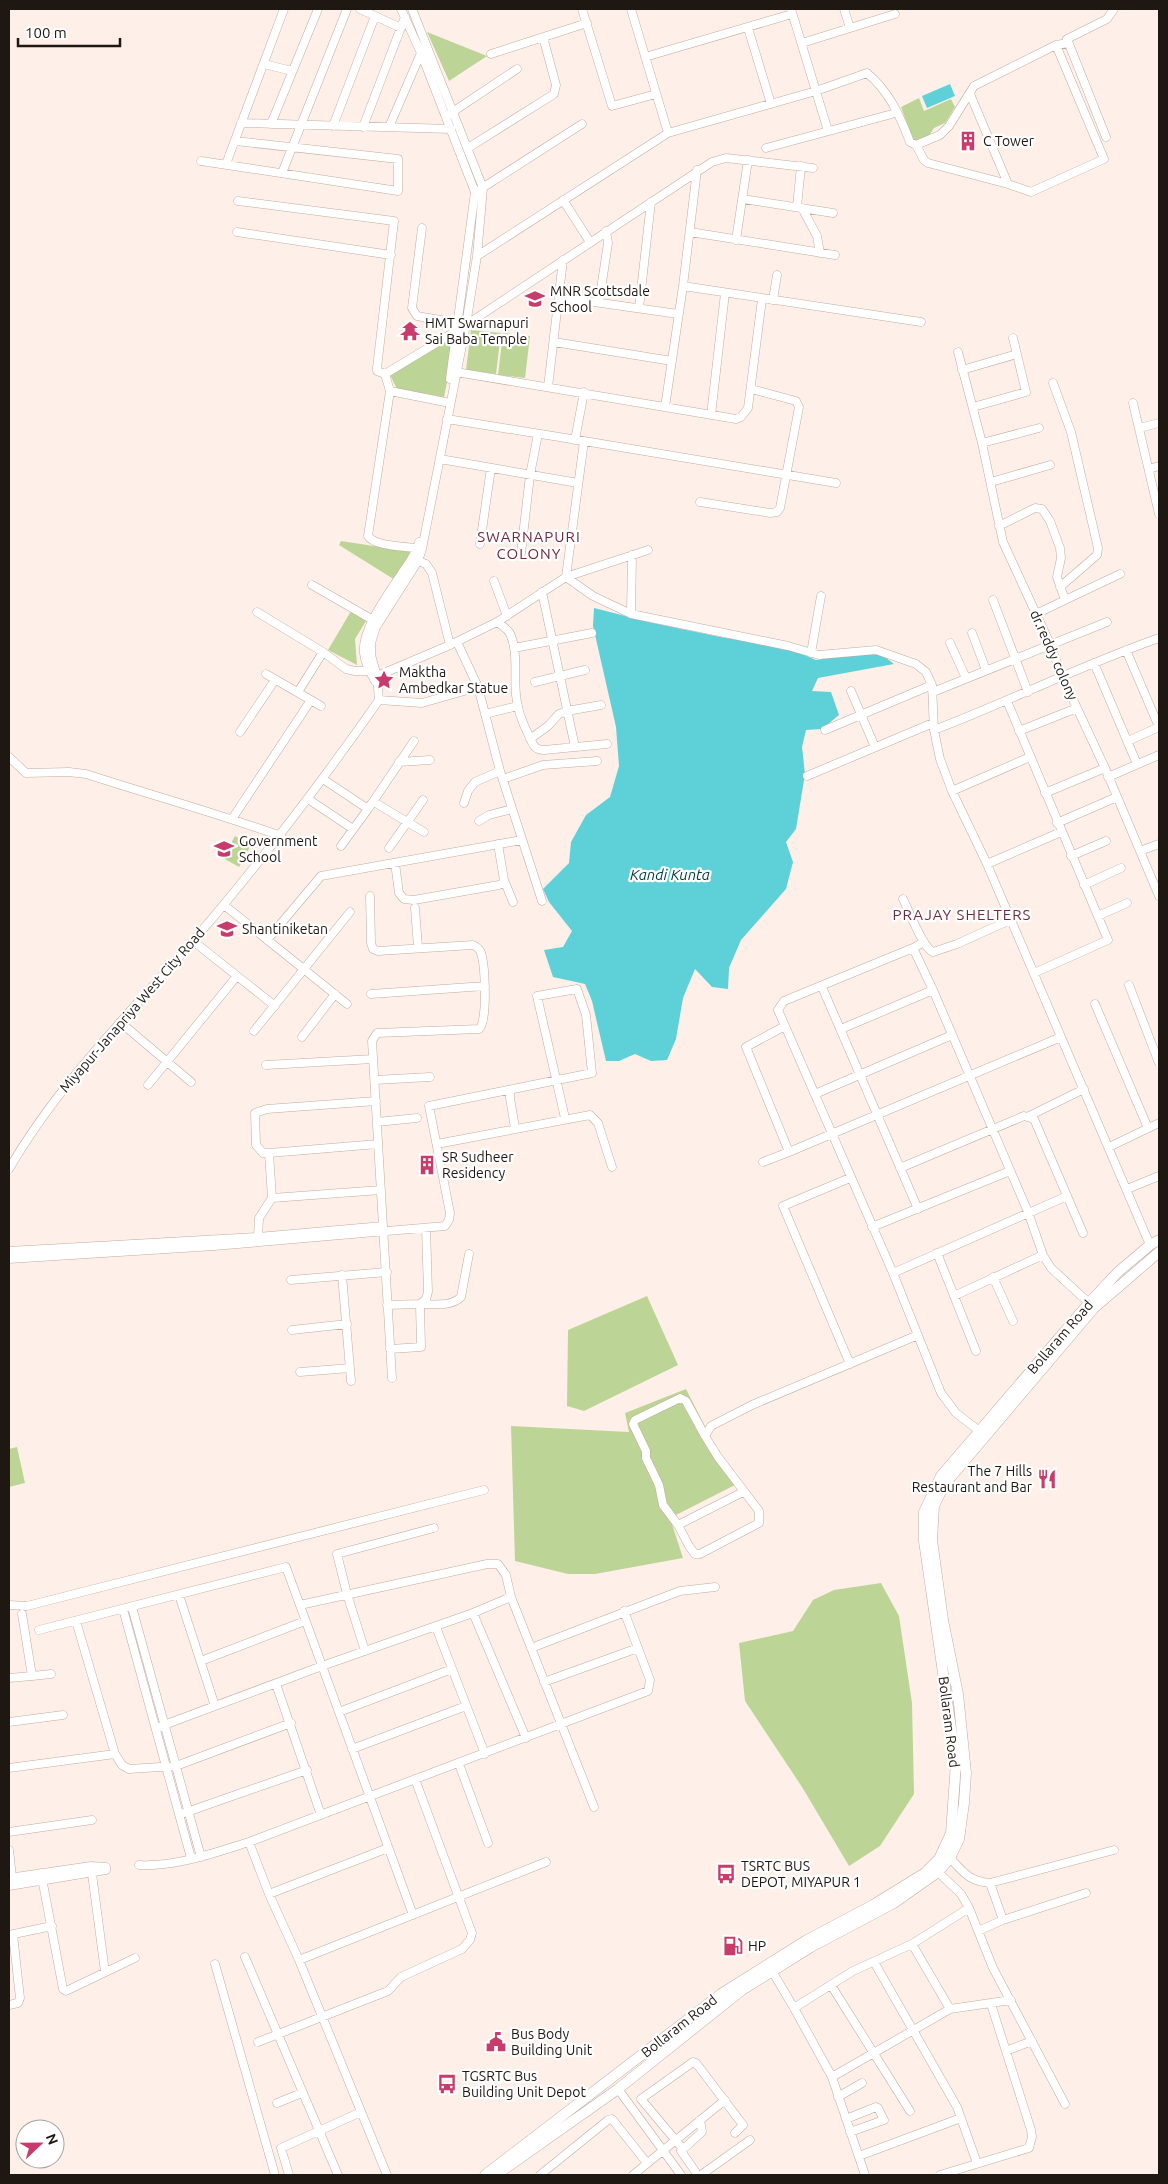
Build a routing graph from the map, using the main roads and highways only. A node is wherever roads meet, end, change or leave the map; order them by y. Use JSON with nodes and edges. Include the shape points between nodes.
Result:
{"nodes":[{"id":1,"x":1155,"y":1242,"type":"edge"},
{"id":2,"x":1159,"y":1252,"type":"edge"},
{"id":3,"x":1039,"y":1367,"type":"junction"},
{"id":4,"x":485,"y":2175,"type":"edge"},
{"id":5,"x":496,"y":2175,"type":"edge"}],
"edges":[{"from":1,"to":3,"type":"main road","name":"Bollaram Road","via":[[1118,1272],[1089,1303]]},
{"from":2,"to":3,"type":"main road","name":"Bollaram Road","via":[[1094,1308]]},
{"from":3,"to":4,"type":"main road","name":"Bollaram Road","via":[[978,1430],[941,1476],[924,1512],[924,1542],[956,1763],[951,1833],[945,1850],[925,1873],[807,1940],[721,1994]]},
{"from":3,"to":5,"type":"main road","name":"Bollaram Road","via":[[944,1485],[934,1506],[932,1540],[958,1694],[966,1773],[959,1840],[950,1858],[938,1872],[894,1903],[811,1947],[719,2007],[618,2089]]}]}
